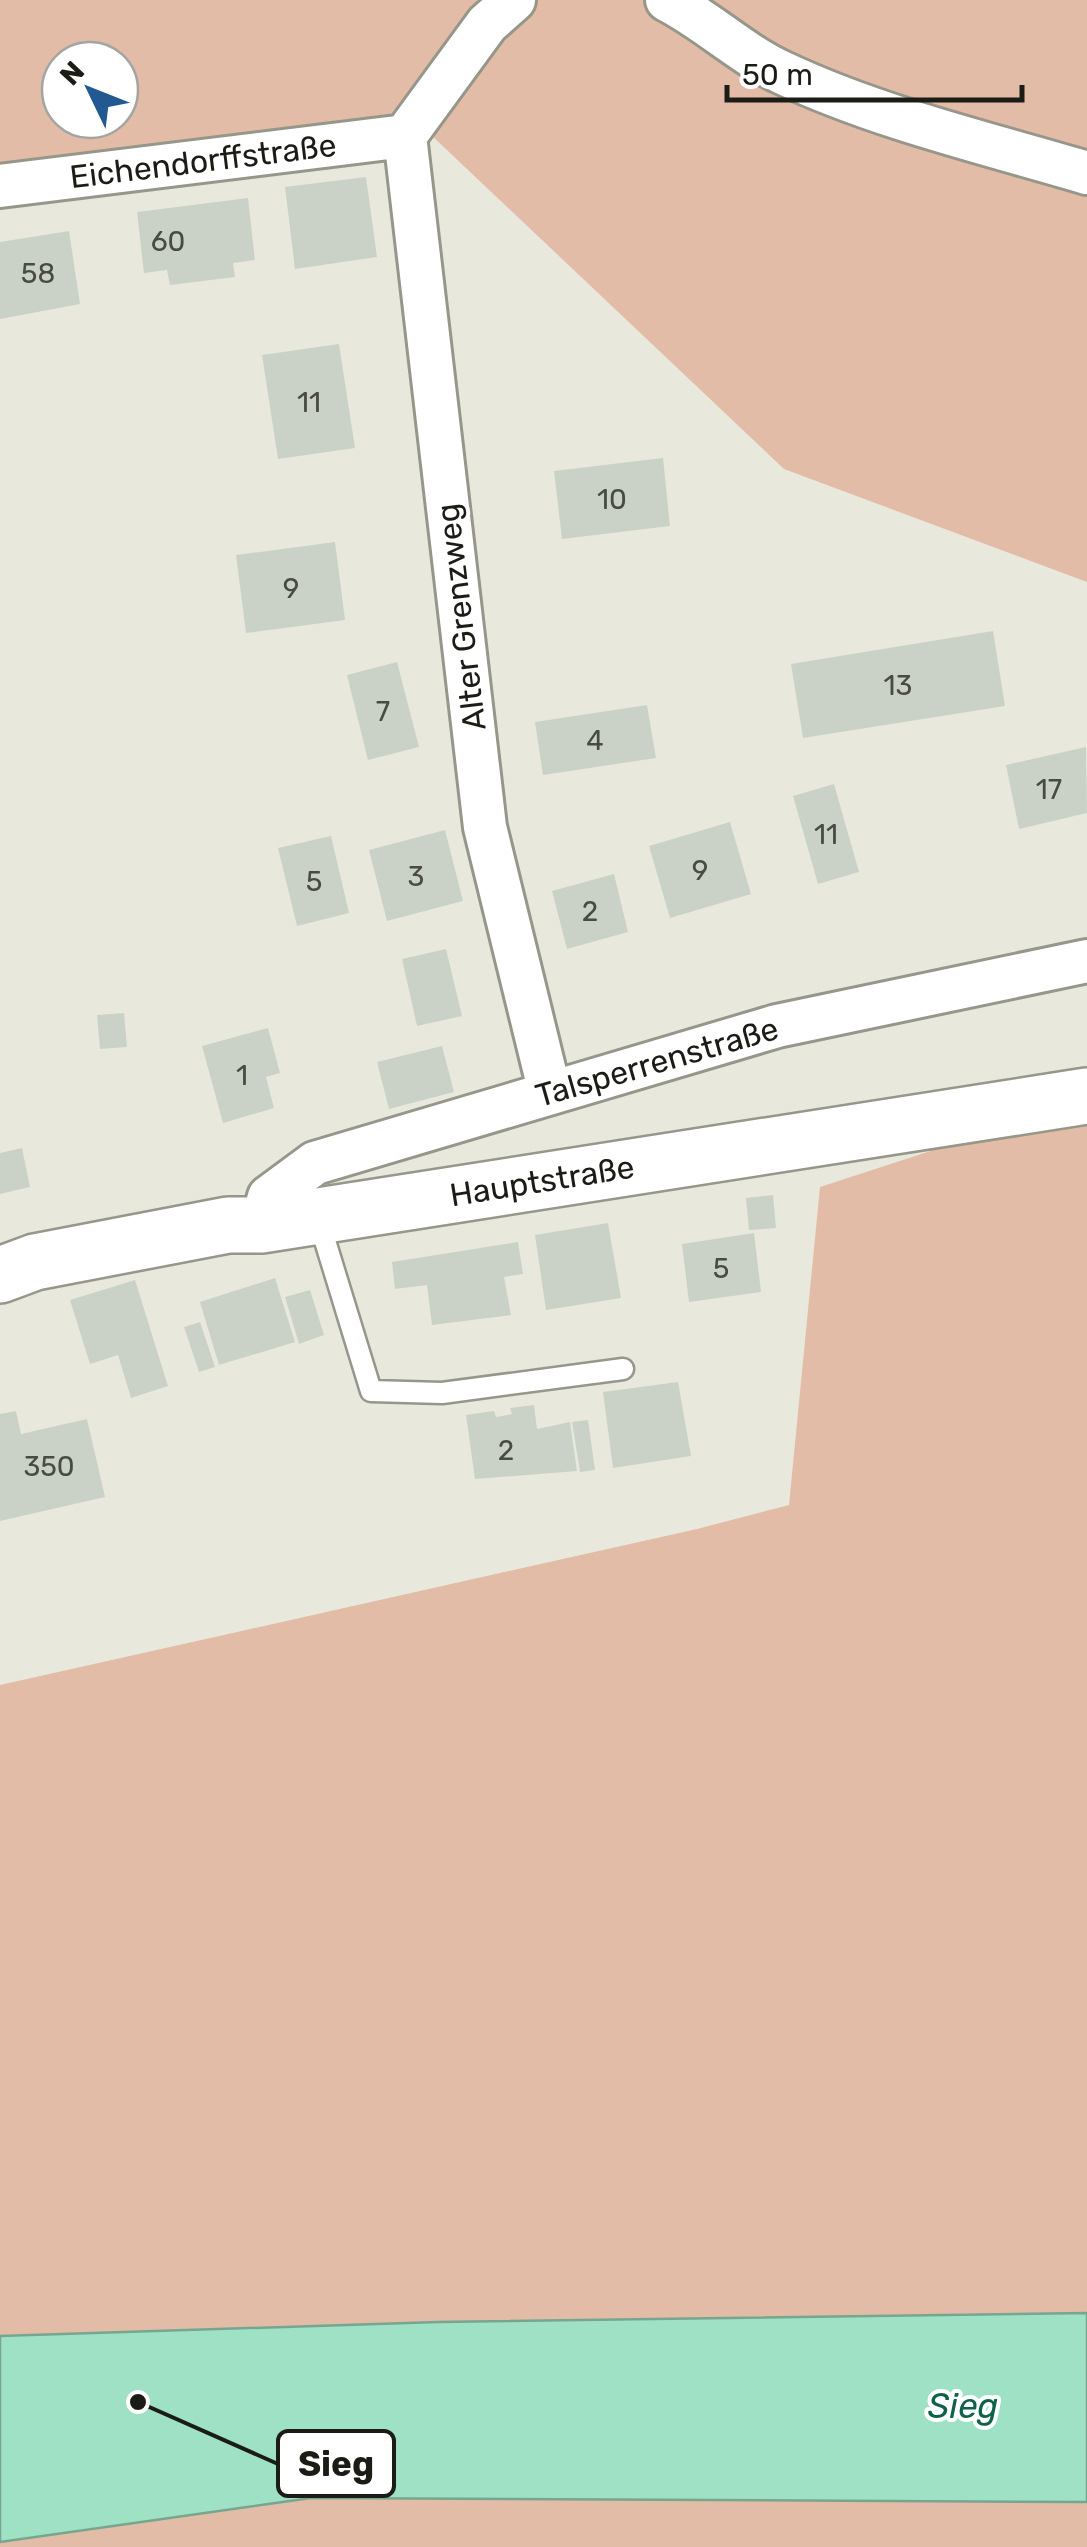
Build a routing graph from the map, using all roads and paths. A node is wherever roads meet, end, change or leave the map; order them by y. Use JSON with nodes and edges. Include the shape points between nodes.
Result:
{"nodes":[{"id":1,"x":514,"y":0,"type":"edge"},
{"id":2,"x":667,"y":0,"type":"edge"},
{"id":3,"x":405,"y":136,"type":"junction"},
{"id":4,"x":1087,"y":173,"type":"edge"},
{"id":5,"x":0,"y":186,"type":"edge"},
{"id":6,"x":1087,"y":961,"type":"edge"},
{"id":7,"x":550,"y":1093,"type":"junction"},
{"id":8,"x":1087,"y":1096,"type":"edge"},
{"id":9,"x":318,"y":1216,"type":"junction"},
{"id":10,"x":261,"y":1225,"type":"junction"},
{"id":11,"x":0,"y":1274,"type":"edge"},
{"id":12,"x":623,"y":1369,"type":"dead end"}],
"edges":[{"from":1,"to":3,"type":"street","via":[[487,24]]},
{"from":2,"to":4,"type":"street","via":[[783,74]]},
{"from":3,"to":5,"type":"street","name":"Eichendorffstraße"},
{"from":3,"to":7,"type":"street","name":"Alter Grenzweg","via":[[485,826]]},
{"from":6,"to":7,"type":"street","name":"Talsperrenstraße","via":[[777,1026]]},
{"from":7,"to":10,"type":"street","name":"Talsperrenstraße","via":[[315,1163],[269,1197]]},
{"from":8,"to":9,"type":"main road","name":"Hauptstraße"},
{"from":9,"to":10,"type":"main road","name":"Hauptstraße"},
{"from":9,"to":12,"type":"lane","via":[[370,1391],[442,1393]]},
{"from":10,"to":11,"type":"main road","name":"Hauptstraße","via":[[35,1262]]}]}
